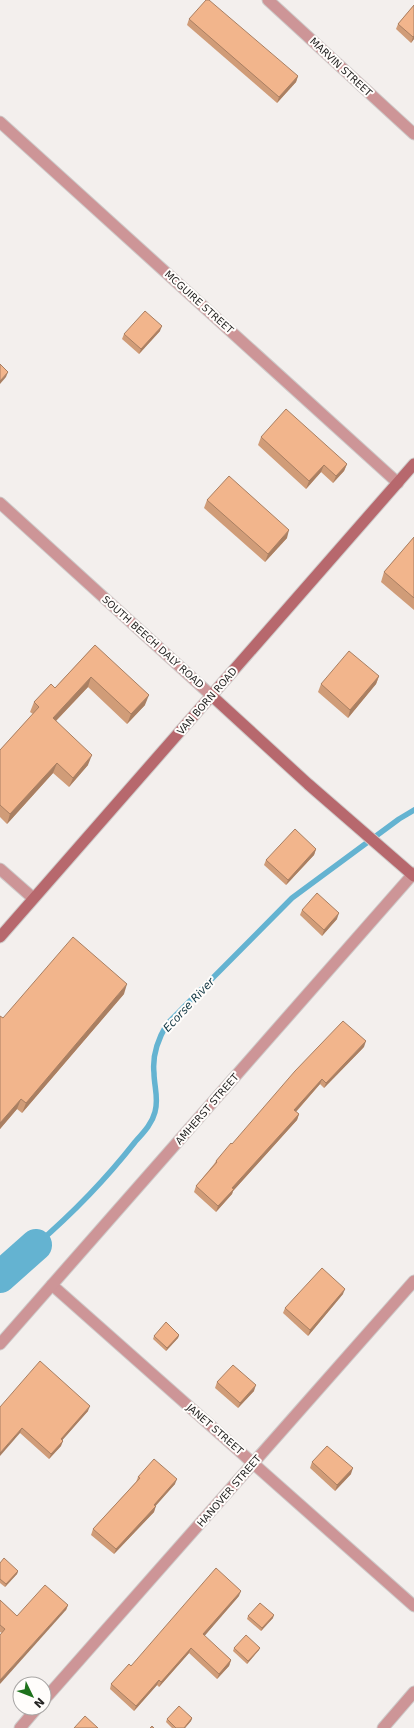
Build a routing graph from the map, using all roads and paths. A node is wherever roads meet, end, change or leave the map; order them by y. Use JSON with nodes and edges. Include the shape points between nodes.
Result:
{"nodes":[{"id":1,"x":268,"y":0,"type":"edge"},
{"id":2,"x":0,"y":122,"type":"edge"},
{"id":3,"x":414,"y":134,"type":"edge"},
{"id":4,"x":414,"y":464,"type":"edge"},
{"id":5,"x":398,"y":483,"type":"junction"},
{"id":6,"x":0,"y":503,"type":"edge"},
{"id":7,"x":212,"y":696,"type":"junction"},
{"id":8,"x":0,"y":869,"type":"edge"},
{"id":9,"x":414,"y":874,"type":"edge"},
{"id":10,"x":34,"y":898,"type":"junction"},
{"id":11,"x":0,"y":937,"type":"edge"},
{"id":12,"x":414,"y":1281,"type":"edge"},
{"id":13,"x":52,"y":1285,"type":"junction"},
{"id":14,"x":0,"y":1344,"type":"edge"},
{"id":15,"x":254,"y":1463,"type":"junction"},
{"id":16,"x":414,"y":1606,"type":"edge"},
{"id":17,"x":52,"y":1691,"type":"edge"},
{"id":18,"x":414,"y":1692,"type":"edge"},
{"id":19,"x":30,"y":1716,"type":"edge"},
{"id":20,"x":20,"y":1728,"type":"edge"},
{"id":21,"x":383,"y":1728,"type":"edge"}],
"edges":[{"from":1,"to":3,"type":"street","name":"MARVIN STREET"},
{"from":2,"to":5,"type":"street","name":"MCGUIRE STREET"},
{"from":4,"to":5,"type":"main road","name":"VAN BORN ROAD"},
{"from":5,"to":7,"type":"main road","name":"VAN BORN ROAD"},
{"from":6,"to":7,"type":"street","name":"SOUTH BEECH DALY ROAD"},
{"from":7,"to":9,"type":"main road","name":"SOUTH BEECH DALY ROAD","via":[[386,852]]},
{"from":7,"to":10,"type":"main road","name":"VAN BORN ROAD"},
{"from":8,"to":10,"type":"street"},
{"from":9,"to":13,"type":"street","name":"AMHERST STREET"},
{"from":10,"to":11,"type":"main road","name":"VAN BORN ROAD"},
{"from":12,"to":15,"type":"street","name":"HANOVER STREET"},
{"from":13,"to":14,"type":"street","name":"AMHERST STREET"},
{"from":13,"to":15,"type":"street","name":"JANET STREET"},
{"from":15,"to":16,"type":"street","name":"JANET STREET"},
{"from":15,"to":17,"type":"street","name":"HANOVER STREET"},
{"from":18,"to":21,"type":"street"},
{"from":19,"to":20,"type":"street"}]}
